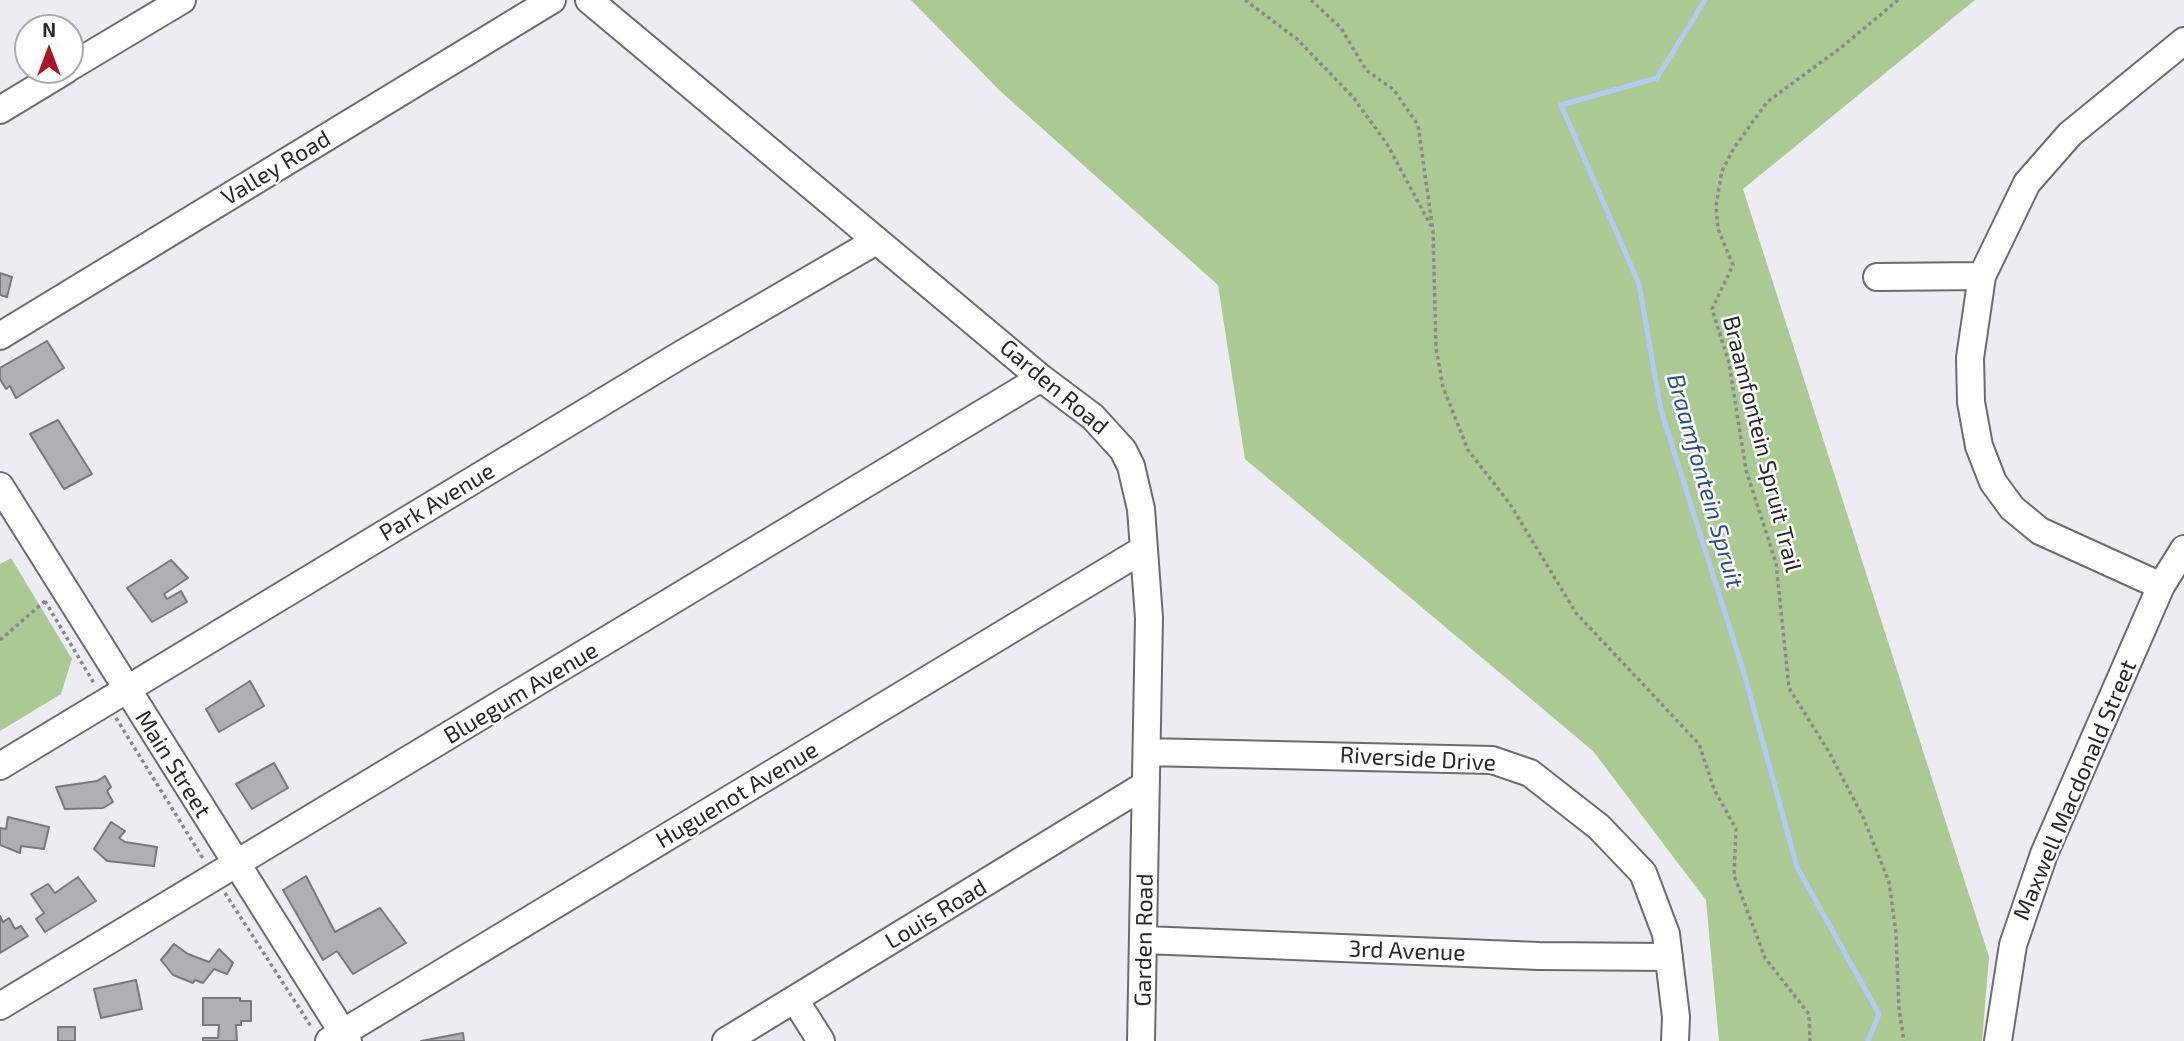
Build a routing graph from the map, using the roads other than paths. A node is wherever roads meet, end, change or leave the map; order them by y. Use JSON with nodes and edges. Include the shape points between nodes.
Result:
{"nodes":[{"id":1,"x":182,"y":0,"type":"edge"},
{"id":2,"x":552,"y":0,"type":"edge"},
{"id":3,"x":589,"y":0,"type":"edge"},
{"id":4,"x":2184,"y":41,"type":"edge"},
{"id":5,"x":84,"y":59,"type":"edge"},
{"id":6,"x":43,"y":84,"type":"edge"},
{"id":7,"x":0,"y":110,"type":"edge"},
{"id":8,"x":876,"y":241,"type":"junction"},
{"id":9,"x":1982,"y":276,"type":"junction"},
{"id":10,"x":1877,"y":277,"type":"dead end"},
{"id":11,"x":0,"y":335,"type":"edge"},
{"id":12,"x":1041,"y":378,"type":"junction"},
{"id":13,"x":0,"y":485,"type":"edge"},
{"id":14,"x":1144,"y":549,"type":"junction"},
{"id":15,"x":2184,"y":549,"type":"edge"},
{"id":16,"x":2161,"y":586,"type":"junction"},
{"id":17,"x":116,"y":696,"type":"junction"},
{"id":18,"x":1147,"y":752,"type":"junction"},
{"id":19,"x":0,"y":766,"type":"edge"},
{"id":20,"x":1145,"y":785,"type":"junction"},
{"id":21,"x":226,"y":871,"type":"junction"},
{"id":22,"x":1145,"y":940,"type":"junction"},
{"id":23,"x":1669,"y":957,"type":"junction"},
{"id":24,"x":795,"y":1000,"type":"junction"},
{"id":25,"x":0,"y":1006,"type":"edge"},
{"id":26,"x":333,"y":1036,"type":"edge"},
{"id":27,"x":726,"y":1041,"type":"edge"},
{"id":28,"x":821,"y":1041,"type":"edge"},
{"id":29,"x":1141,"y":1041,"type":"edge"},
{"id":30,"x":1675,"y":1041,"type":"edge"},
{"id":31,"x":1998,"y":1041,"type":"edge"}],
"edges":[{"from":1,"to":5,"type":"street"},
{"from":2,"to":11,"type":"street","name":"Valley Road"},
{"from":3,"to":8,"type":"street","name":"Garden Road"},
{"from":4,"to":9,"type":"street","via":[[2046,159],[2014,205]]},
{"from":6,"to":7,"type":"street"},
{"from":8,"to":12,"type":"street","name":"Garden Road"},
{"from":8,"to":17,"type":"street","name":"Park Avenue"},
{"from":9,"to":10,"type":"street"},
{"from":9,"to":16,"type":"street","via":[[1970,358],[1971,402],[1979,446],[1993,482],[2011,508],[2040,531]]},
{"from":12,"to":14,"type":"street","name":"Garden Road","via":[[1093,416],[1123,450],[1136,484]]},
{"from":12,"to":21,"type":"street","name":"Bluegum Avenue"},
{"from":13,"to":17,"type":"street","name":"Main Street","via":[[49,593]]},
{"from":14,"to":18,"type":"street","name":"Garden Road","via":[[1149,618]]},
{"from":14,"to":26,"type":"street","name":"Huguenot Avenue"},
{"from":15,"to":16,"type":"street","name":"Maxwell Macdonald Street"},
{"from":16,"to":31,"type":"street","name":"Maxwell Macdonald Street","via":[[2023,911],[2004,985]]},
{"from":17,"to":19,"type":"street","name":"Park Avenue"},
{"from":17,"to":21,"type":"street","name":"Main Street"},
{"from":18,"to":20,"type":"street","name":"Garden Road"},
{"from":18,"to":23,"type":"street","name":"Riverside Drive","via":[[1492,760],[1518,767],[1599,827],[1639,866],[1660,910]]},
{"from":20,"to":22,"type":"street","name":"Garden Road"},
{"from":20,"to":24,"type":"street","name":"Louis Road"},
{"from":21,"to":25,"type":"street","name":"Bluegum Avenue"},
{"from":21,"to":26,"type":"street","name":"Main Street"},
{"from":22,"to":23,"type":"street","name":"3rd Avenue"},
{"from":22,"to":29,"type":"street","name":"Garden Road"},
{"from":23,"to":30,"type":"street","name":"Riverside Drive"},
{"from":24,"to":27,"type":"street","name":"Louis Road"},
{"from":24,"to":28,"type":"street"}]}
